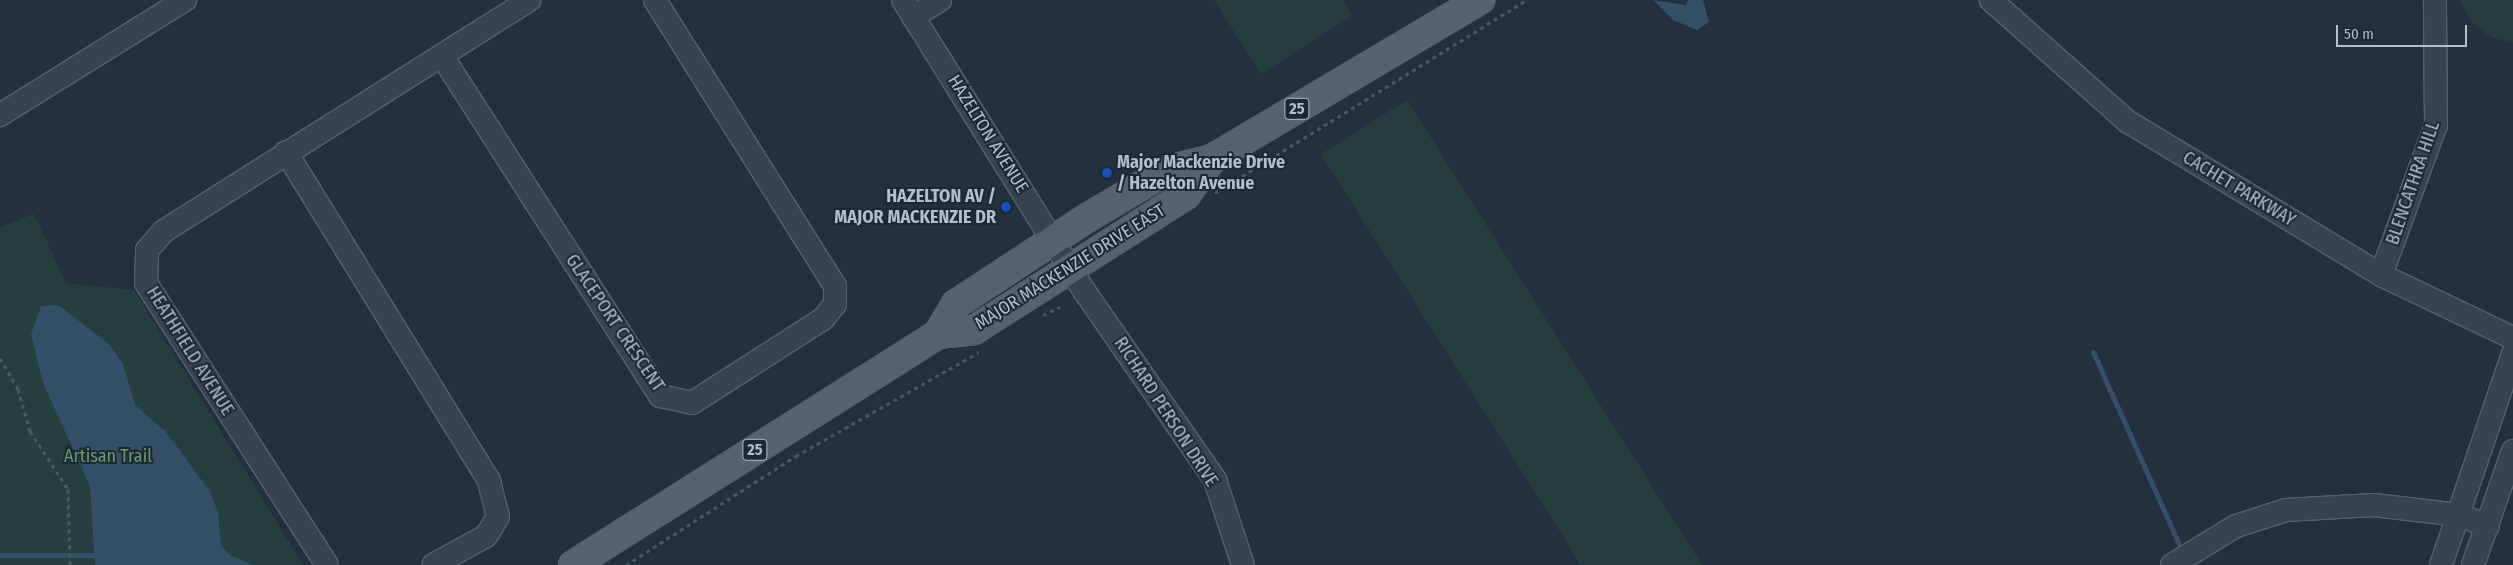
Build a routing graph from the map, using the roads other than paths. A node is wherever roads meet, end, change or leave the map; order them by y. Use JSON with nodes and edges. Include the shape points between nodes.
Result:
{"nodes":[{"id":1,"x":185,"y":0,"type":"edge"},
{"id":2,"x":529,"y":0,"type":"edge"},
{"id":3,"x":655,"y":0,"type":"edge"},
{"id":4,"x":940,"y":0,"type":"edge"},
{"id":5,"x":1480,"y":0,"type":"edge"},
{"id":6,"x":1990,"y":0,"type":"edge"},
{"id":7,"x":2435,"y":0,"type":"edge"},
{"id":8,"x":908,"y":8,"type":"edge"},
{"id":9,"x":442,"y":56,"type":"junction"},
{"id":10,"x":0,"y":115,"type":"edge"},
{"id":11,"x":286,"y":152,"type":"junction"},
{"id":12,"x":1212,"y":160,"type":"junction"},
{"id":13,"x":1054,"y":240,"type":"junction"},
{"id":14,"x":1071,"y":269,"type":"junction"},
{"id":15,"x":2381,"y":275,"type":"junction"},
{"id":16,"x":938,"y":334,"type":"junction"},
{"id":17,"x":2513,"y":338,"type":"edge"},
{"id":18,"x":2513,"y":354,"type":"edge"},
{"id":19,"x":2513,"y":452,"type":"edge"},
{"id":20,"x":2459,"y":515,"type":"junction"},
{"id":21,"x":2488,"y":526,"type":"junction"},
{"id":22,"x":327,"y":565,"type":"edge"},
{"id":23,"x":432,"y":565,"type":"edge"},
{"id":24,"x":572,"y":565,"type":"edge"},
{"id":25,"x":1244,"y":565,"type":"edge"},
{"id":26,"x":2172,"y":565,"type":"edge"},
{"id":27,"x":2441,"y":565,"type":"edge"},
{"id":28,"x":2473,"y":565,"type":"edge"}],
"edges":[{"from":1,"to":10,"type":"street"},
{"from":2,"to":9,"type":"street","name":"HEATHFIELD AVENUE"},
{"from":3,"to":9,"type":"street","name":"GLACEPORT CRESCENT","via":[[835,286],[835,304],[823,319],[692,403],[660,396]]},
{"from":4,"to":8,"type":"street"},
{"from":5,"to":12,"type":"main road","name":"MAJOR MACKENZIE DRIVE EAST","number":"25"},
{"from":6,"to":15,"type":"street","name":"CACHET PARKWAY","via":[[2127,121]]},
{"from":7,"to":15,"type":"street","name":"BLENCATHRA HILL","via":[[2436,125]]},
{"from":8,"to":13,"type":"street","name":"HAZELTON AVENUE"},
{"from":9,"to":11,"type":"street","name":"HEATHFIELD AVENUE"},
{"from":11,"to":22,"type":"street","name":"HEATHFIELD AVENUE","via":[[164,231],[147,250],[146,283]]},
{"from":11,"to":23,"type":"street","via":[[489,480],[498,517],[486,536]]},
{"from":12,"to":13,"type":"main road","name":"MAJOR MACKENZIE DRIVE EAST","number":"25","via":[[1168,170]]},
{"from":12,"to":14,"type":"main road","name":"MAJOR MACKENZIE DRIVE EAST","number":"25","via":[[1186,195]]},
{"from":13,"to":14,"type":"street","name":"HAZELTON AVENUE"},
{"from":13,"to":16,"type":"main road","name":"MAJOR MACKENZIE DRIVE EAST","number":"25","via":[[956,304]]},
{"from":14,"to":16,"type":"main road","name":"MAJOR MACKENZIE DRIVE EAST","number":"25","via":[[974,330]]},
{"from":14,"to":25,"type":"street","name":"RICHARD PERSON DRIVE","via":[[1215,480]]},
{"from":15,"to":17,"type":"street","name":"CACHET PARKWAY"},
{"from":16,"to":24,"type":"main road","name":"MAJOR MACKENZIE DRIVE EAST","number":"25"},
{"from":18,"to":20,"type":"street"},
{"from":19,"to":21,"type":"street"},
{"from":20,"to":21,"type":"street"},
{"from":20,"to":26,"type":"street","via":[[2374,506],[2286,510],[2236,526]]},
{"from":20,"to":27,"type":"street"},
{"from":21,"to":28,"type":"street"}]}
